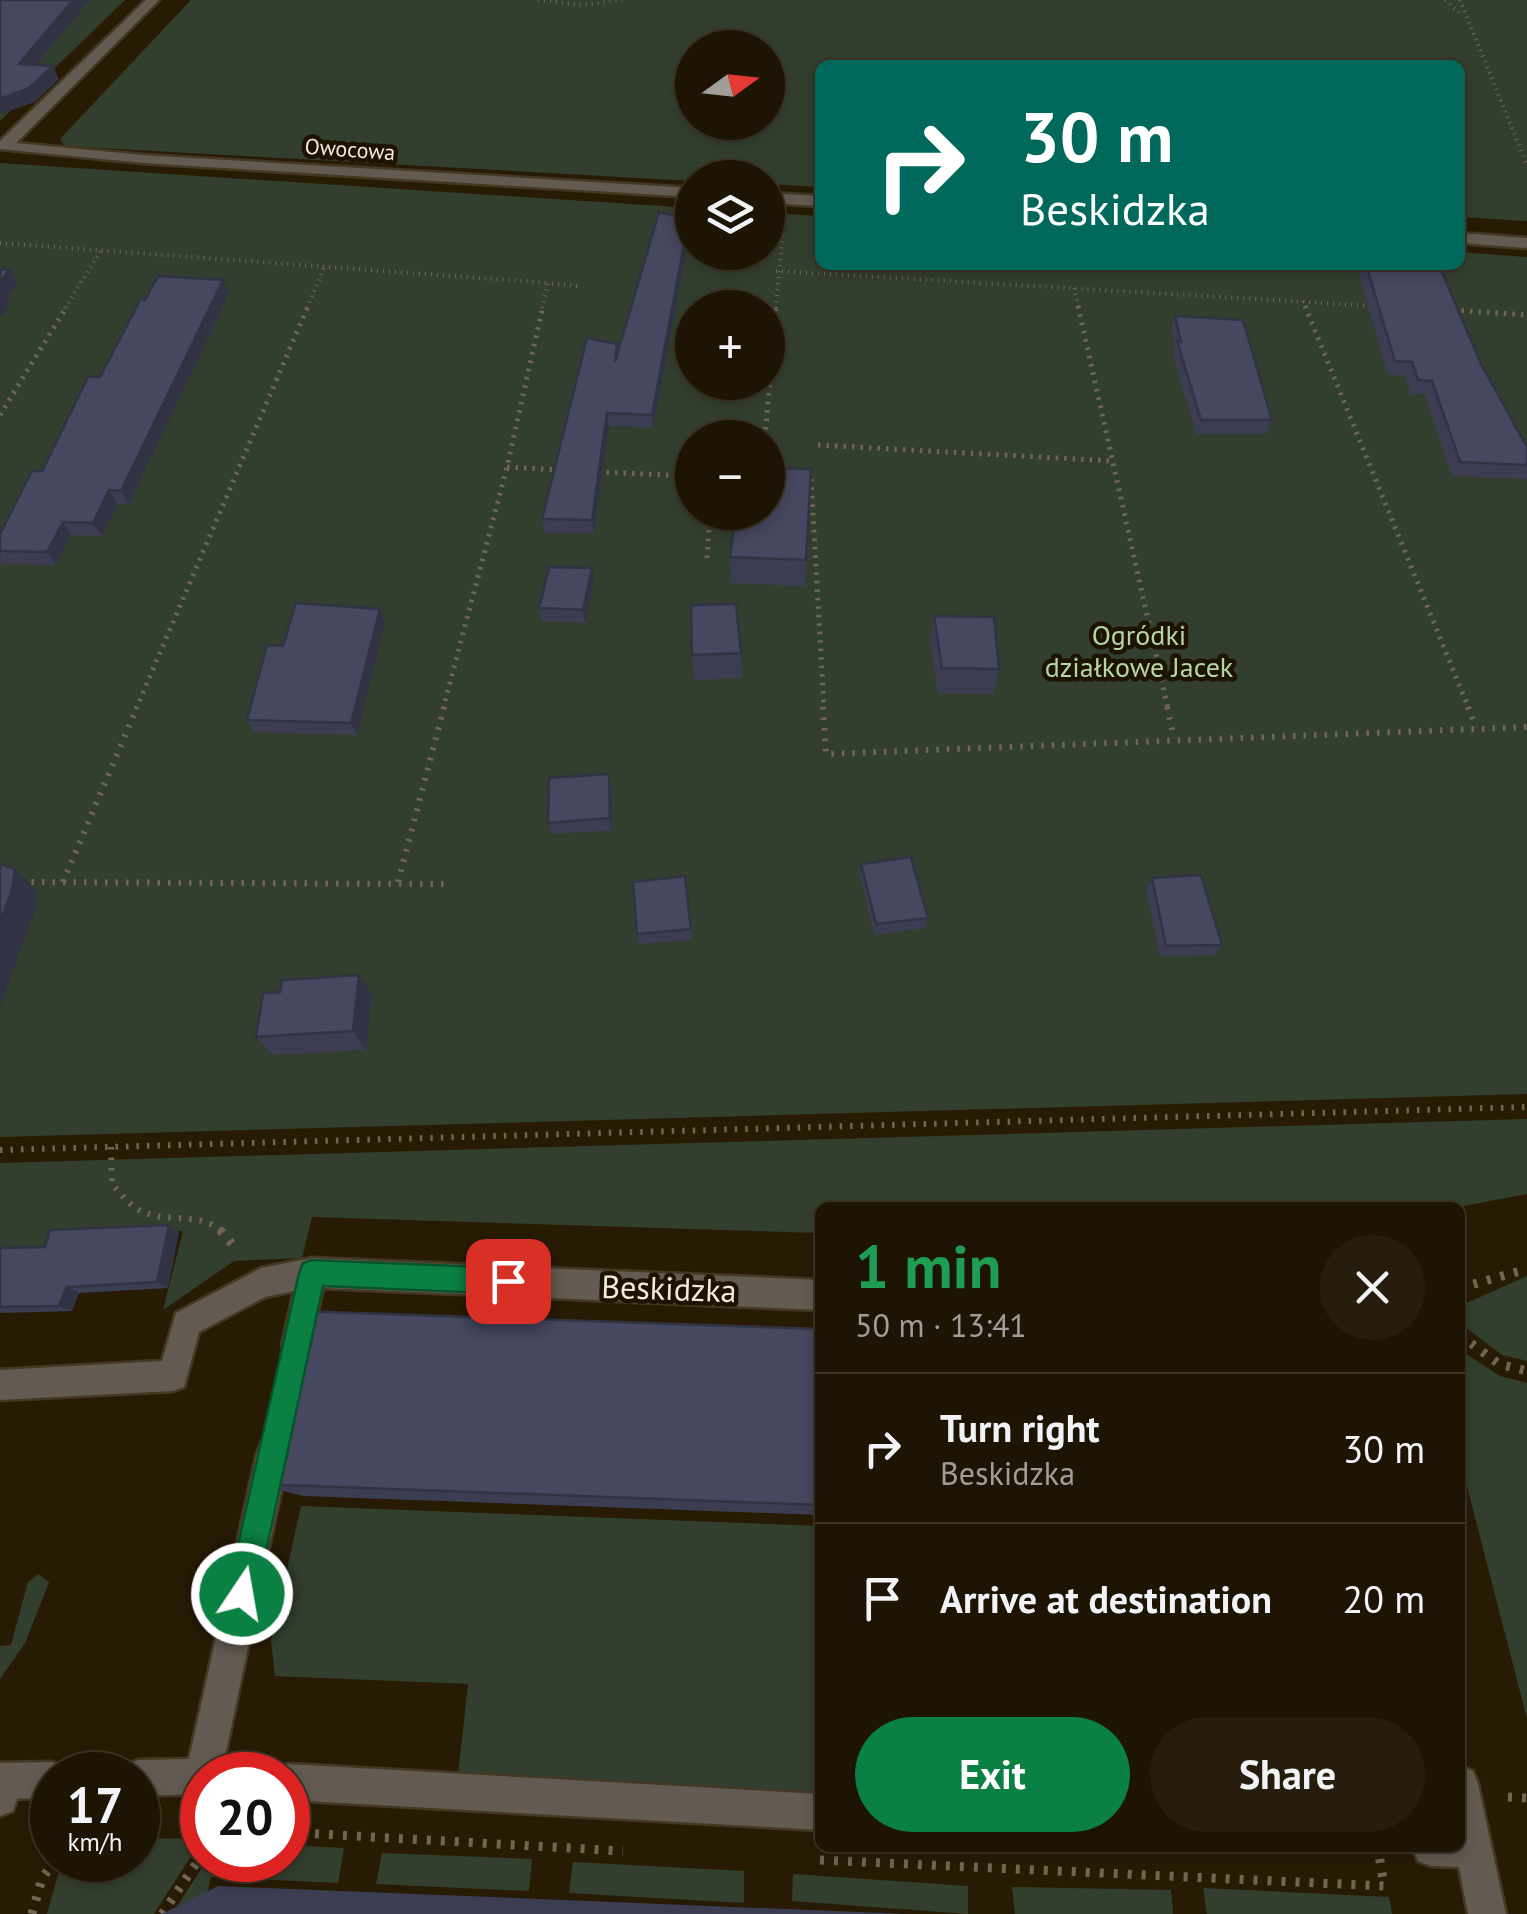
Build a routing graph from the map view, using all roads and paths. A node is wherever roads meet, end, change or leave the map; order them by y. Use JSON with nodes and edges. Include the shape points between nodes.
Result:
{"nodes":[{"id":1,"x":153,"y":0,"type":"edge"},
{"id":2,"x":538,"y":0,"type":"edge"},
{"id":3,"x":622,"y":0,"type":"edge"},
{"id":4,"x":1445,"y":0,"type":"edge"},
{"id":5,"x":1460,"y":0,"type":"edge"},
{"id":6,"x":1466,"y":19,"type":"junction"},
{"id":7,"x":3,"y":146,"type":"edge"},
{"id":8,"x":1527,"y":165,"type":"edge"},
{"id":9,"x":675,"y":192,"type":"edge"},
{"id":10,"x":787,"y":199,"type":"joint"},
{"id":11,"x":815,"y":201,"type":"edge"},
{"id":12,"x":1465,"y":238,"type":"edge"},
{"id":13,"x":0,"y":242,"type":"edge"},
{"id":14,"x":1527,"y":243,"type":"edge"},
{"id":15,"x":102,"y":249,"type":"junction"},
{"id":16,"x":324,"y":268,"type":"junction"},
{"id":17,"x":776,"y":271,"type":"junction"},
{"id":18,"x":548,"y":283,"type":"junction"},
{"id":19,"x":578,"y":286,"type":"dead end"},
{"id":20,"x":1074,"y":288,"type":"junction"},
{"id":21,"x":1302,"y":301,"type":"junction"},
{"id":22,"x":1378,"y":306,"type":"edge"},
{"id":23,"x":1452,"y":310,"type":"edge"},
{"id":24,"x":1527,"y":315,"type":"edge"},
{"id":25,"x":0,"y":415,"type":"edge"},
{"id":26,"x":765,"y":420,"type":"edge"},
{"id":27,"x":818,"y":445,"type":"dead end"},
{"id":28,"x":1113,"y":461,"type":"junction"},
{"id":29,"x":507,"y":467,"type":"junction"},
{"id":30,"x":563,"y":470,"type":"edge"},
{"id":31,"x":581,"y":471,"type":"edge"},
{"id":32,"x":675,"y":475,"type":"edge"},
{"id":33,"x":811,"y":479,"type":"edge"},
{"id":34,"x":709,"y":530,"type":"edge"},
{"id":35,"x":707,"y":558,"type":"dead end"},
{"id":36,"x":1476,"y":727,"type":"junction"},
{"id":37,"x":1527,"y":727,"type":"edge"},
{"id":38,"x":1174,"y":738,"type":"junction"},
{"id":39,"x":16,"y":882,"type":"edge"},
{"id":40,"x":63,"y":882,"type":"junction"},
{"id":41,"x":398,"y":882,"type":"junction"},
{"id":42,"x":445,"y":884,"type":"dead end"},
{"id":43,"x":1527,"y":1107,"type":"edge"},
{"id":44,"x":111,"y":1147,"type":"junction"},
{"id":45,"x":0,"y":1150,"type":"edge"},
{"id":46,"x":1527,"y":1269,"type":"edge"},
{"id":47,"x":312,"y":1273,"type":"junction"},
{"id":48,"x":1465,"y":1287,"type":"edge"},
{"id":49,"x":251,"y":1288,"type":"junction"},
{"id":50,"x":815,"y":1294,"type":"edge"},
{"id":51,"x":1465,"y":1339,"type":"edge"},
{"id":52,"x":292,"y":1368,"type":"edge"},
{"id":53,"x":1527,"y":1371,"type":"edge"},
{"id":54,"x":0,"y":1386,"type":"edge"},
{"id":55,"x":279,"y":1424,"type":"edge"},
{"id":56,"x":208,"y":1752,"type":"edge"},
{"id":57,"x":30,"y":1783,"type":"edge"},
{"id":58,"x":310,"y":1783,"type":"edge"},
{"id":59,"x":2,"y":1787,"type":"edge"},
{"id":60,"x":1465,"y":1808,"type":"edge"},
{"id":61,"x":815,"y":1812,"type":"edge"},
{"id":62,"x":310,"y":1833,"type":"edge"},
{"id":63,"x":1465,"y":1850,"type":"edge"},
{"id":64,"x":1474,"y":1850,"type":"junction"},
{"id":65,"x":631,"y":1852,"type":"dead end"},
{"id":66,"x":1379,"y":1852,"type":"edge"},
{"id":67,"x":810,"y":1860,"type":"dead end"},
{"id":68,"x":41,"y":1882,"type":"edge"},
{"id":69,"x":184,"y":1882,"type":"edge"},
{"id":70,"x":32,"y":1914,"type":"edge"},
{"id":71,"x":162,"y":1914,"type":"edge"},
{"id":72,"x":1487,"y":1914,"type":"edge"}],
"edges":[{"from":1,"to":7,"type":"street"},
{"from":2,"to":3,"type":"path"},
{"from":4,"to":6,"type":"path"},
{"from":5,"to":6,"type":"path"},
{"from":6,"to":8,"type":"path"},
{"from":7,"to":9,"type":"street","name":"Owocowa"},
{"from":10,"to":11,"type":"street"},
{"from":10,"to":17,"type":"path"},
{"from":12,"to":14,"type":"street"},
{"from":13,"to":15,"type":"path"},
{"from":15,"to":16,"type":"path"},
{"from":15,"to":25,"type":"path"},
{"from":16,"to":18,"type":"path"},
{"from":16,"to":40,"type":"path"},
{"from":17,"to":20,"type":"path"},
{"from":17,"to":26,"type":"path"},
{"from":18,"to":19,"type":"path"},
{"from":18,"to":29,"type":"path"},
{"from":20,"to":21,"type":"path"},
{"from":20,"to":28,"type":"path"},
{"from":21,"to":22,"type":"path"},
{"from":21,"to":36,"type":"path"},
{"from":23,"to":24,"type":"path"},
{"from":27,"to":28,"type":"path"},
{"from":28,"to":38,"type":"path"},
{"from":29,"to":30,"type":"path"},
{"from":29,"to":41,"type":"path"},
{"from":31,"to":32,"type":"path"},
{"from":33,"to":38,"type":"path","via":[[826,754]]},
{"from":34,"to":35,"type":"path"},
{"from":36,"to":37,"type":"path"},
{"from":36,"to":38,"type":"path"},
{"from":39,"to":40,"type":"path"},
{"from":40,"to":41,"type":"path"},
{"from":41,"to":42,"type":"path"},
{"from":43,"to":44,"type":"path"},
{"from":44,"to":45,"type":"path"},
{"from":44,"to":49,"type":"path","via":[[112,1184],[140,1211],[220,1226],[238,1249]]},
{"from":46,"to":48,"type":"path"},
{"from":47,"to":49,"type":"street","name":"Beskidzka"},
{"from":47,"to":50,"type":"street","name":"Beskidzka"},
{"from":47,"to":52,"type":"street"},
{"from":49,"to":54,"type":"street","name":"Beskidzka","via":[[186,1322],[173,1376]]},
{"from":51,"to":53,"type":"path","via":[[1499,1364]]},
{"from":55,"to":56,"type":"street"},
{"from":57,"to":59,"type":"street"},
{"from":58,"to":61,"type":"street"},
{"from":60,"to":64,"type":"street"},
{"from":62,"to":65,"type":"path"},
{"from":63,"to":64,"type":"street"},
{"from":64,"to":72,"type":"street"},
{"from":66,"to":67,"type":"path","via":[[1384,1886]]},
{"from":68,"to":70,"type":"path"},
{"from":69,"to":71,"type":"path"}]}
